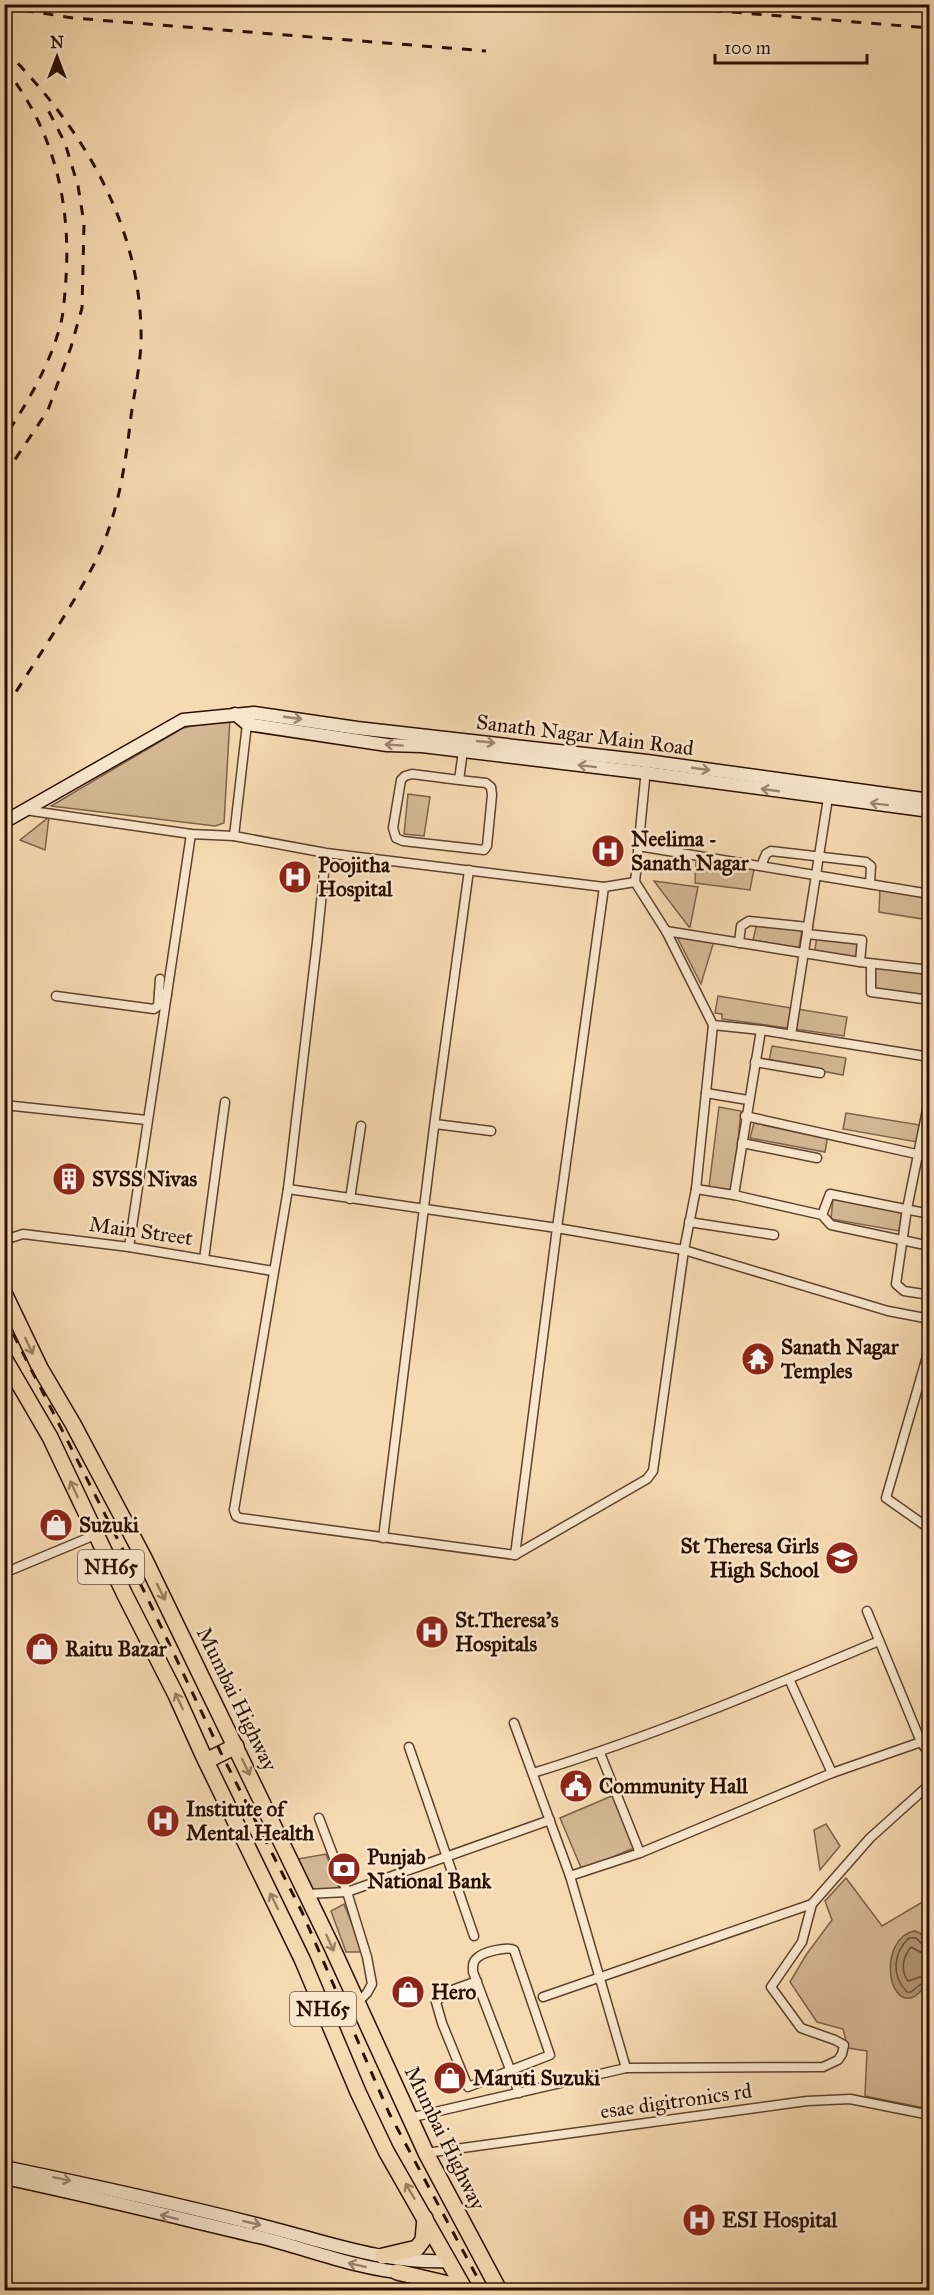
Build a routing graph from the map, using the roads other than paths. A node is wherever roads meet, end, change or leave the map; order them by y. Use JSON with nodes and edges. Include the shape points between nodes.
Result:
{"nodes":[{"id":1,"x":235,"y":714,"type":"junction"},
{"id":2,"x":247,"y":724,"type":"junction"},
{"id":3,"x":463,"y":751,"type":"junction"},
{"id":4,"x":646,"y":767,"type":"junction"},
{"id":5,"x":459,"y":780,"type":"junction"},
{"id":6,"x":828,"y":798,"type":"junction"},
{"id":7,"x":930,"y":800,"type":"edge"},
{"id":8,"x":24,"y":810,"type":"junction"},
{"id":9,"x":930,"y":810,"type":"edge"},
{"id":10,"x":4,"y":822,"type":"edge"},
{"id":11,"x":191,"y":834,"type":"junction"},
{"id":12,"x":234,"y":836,"type":"junction"},
{"id":13,"x":638,"y":846,"type":"junction"},
{"id":14,"x":326,"y":853,"type":"junction"},
{"id":15,"x":819,"y":856,"type":"junction"},
{"id":16,"x":761,"y":866,"type":"junction"},
{"id":17,"x":469,"y":870,"type":"junction"},
{"id":18,"x":815,"y":876,"type":"junction"},
{"id":19,"x":635,"y":882,"type":"junction"},
{"id":20,"x":870,"y":884,"type":"junction"},
{"id":21,"x":604,"y":887,"type":"junction"},
{"id":22,"x":930,"y":894,"type":"edge"},
{"id":23,"x":666,"y":931,"type":"junction"},
{"id":24,"x":807,"y":931,"type":"junction"},
{"id":25,"x":739,"y":944,"type":"junction"},
{"id":26,"x":805,"y":954,"type":"junction"},
{"id":27,"x":860,"y":962,"type":"junction"},
{"id":28,"x":871,"y":964,"type":"junction"},
{"id":29,"x":930,"y":970,"type":"edge"},
{"id":30,"x":163,"y":987,"type":"junction"},
{"id":31,"x":56,"y":996,"type":"dead end"},
{"id":32,"x":930,"y":1000,"type":"edge"},
{"id":33,"x":713,"y":1025,"type":"junction"},
{"id":34,"x":761,"y":1030,"type":"junction"},
{"id":35,"x":791,"y":1035,"type":"junction"},
{"id":36,"x":930,"y":1058,"type":"edge"},
{"id":37,"x":755,"y":1062,"type":"junction"},
{"id":38,"x":820,"y":1073,"type":"dead end"},
{"id":39,"x":706,"y":1093,"type":"junction"},
{"id":40,"x":930,"y":1095,"type":"edge"},
{"id":41,"x":748,"y":1100,"type":"junction"},
{"id":42,"x":225,"y":1102,"type":"dead end"},
{"id":43,"x":4,"y":1105,"type":"edge"},
{"id":44,"x":745,"y":1116,"type":"junction"},
{"id":45,"x":147,"y":1120,"type":"junction"},
{"id":46,"x":927,"y":1123,"type":"edge"},
{"id":47,"x":435,"y":1124,"type":"junction"},
{"id":48,"x":361,"y":1126,"type":"dead end"},
{"id":49,"x":490,"y":1131,"type":"dead end"},
{"id":50,"x":742,"y":1143,"type":"junction"},
{"id":51,"x":917,"y":1154,"type":"junction"},
{"id":52,"x":930,"y":1157,"type":"edge"},
{"id":53,"x":817,"y":1158,"type":"dead end"},
{"id":54,"x":288,"y":1189,"type":"junction"},
{"id":55,"x":696,"y":1190,"type":"junction"},
{"id":56,"x":734,"y":1195,"type":"junction"},
{"id":57,"x":350,"y":1199,"type":"junction"},
{"id":58,"x":423,"y":1209,"type":"junction"},
{"id":59,"x":907,"y":1209,"type":"junction"},
{"id":60,"x":930,"y":1214,"type":"edge"},
{"id":61,"x":822,"y":1215,"type":"junction"},
{"id":62,"x":689,"y":1222,"type":"junction"},
{"id":63,"x":556,"y":1228,"type":"junction"},
{"id":64,"x":774,"y":1235,"type":"dead end"},
{"id":65,"x":4,"y":1240,"type":"edge"},
{"id":66,"x":903,"y":1240,"type":"junction"},
{"id":67,"x":129,"y":1246,"type":"junction"},
{"id":68,"x":930,"y":1246,"type":"edge"},
{"id":69,"x":684,"y":1250,"type":"junction"},
{"id":70,"x":204,"y":1259,"type":"junction"},
{"id":71,"x":273,"y":1271,"type":"junction"},
{"id":72,"x":4,"y":1293,"type":"edge"},
{"id":73,"x":930,"y":1295,"type":"edge"},
{"id":74,"x":930,"y":1319,"type":"edge"},
{"id":75,"x":930,"y":1346,"type":"edge"},
{"id":76,"x":4,"y":1358,"type":"edge"},
{"id":77,"x":11,"y":1382,"type":"edge"},
{"id":78,"x":73,"y":1424,"type":"junction"},
{"id":79,"x":50,"y":1437,"type":"junction"},
{"id":80,"x":930,"y":1529,"type":"edge"},
{"id":81,"x":95,"y":1535,"type":"junction"},
{"id":82,"x":383,"y":1538,"type":"junction"},
{"id":83,"x":515,"y":1555,"type":"junction"},
{"id":84,"x":4,"y":1573,"type":"edge"},
{"id":85,"x":867,"y":1611,"type":"dead end"},
{"id":86,"x":879,"y":1641,"type":"junction"},
{"id":87,"x":789,"y":1679,"type":"junction"},
{"id":88,"x":514,"y":1723,"type":"dead end"},
{"id":89,"x":921,"y":1742,"type":"junction"},
{"id":90,"x":236,"y":1746,"type":"junction"},
{"id":91,"x":409,"y":1747,"type":"dead end"},
{"id":92,"x":600,"y":1752,"type":"junction"},
{"id":93,"x":930,"y":1755,"type":"edge"},
{"id":94,"x":206,"y":1761,"type":"junction"},
{"id":95,"x":533,"y":1773,"type":"junction"},
{"id":96,"x":832,"y":1773,"type":"junction"},
{"id":97,"x":930,"y":1784,"type":"edge"},
{"id":98,"x":319,"y":1818,"type":"dead end"},
{"id":99,"x":550,"y":1820,"type":"junction"},
{"id":100,"x":640,"y":1853,"type":"junction"},
{"id":101,"x":448,"y":1858,"type":"junction"},
{"id":102,"x":570,"y":1876,"type":"junction"},
{"id":103,"x":347,"y":1892,"type":"junction"},
{"id":104,"x":307,"y":1894,"type":"junction"},
{"id":105,"x":812,"y":1904,"type":"junction"},
{"id":106,"x":474,"y":1936,"type":"dead end"},
{"id":107,"x":599,"y":1976,"type":"junction"},
{"id":108,"x":477,"y":1981,"type":"junction"},
{"id":109,"x":543,"y":1997,"type":"dead end"},
{"id":110,"x":357,"y":2002,"type":"junction"},
{"id":111,"x":626,"y":2068,"type":"junction"},
{"id":112,"x":510,"y":2070,"type":"junction"},
{"id":113,"x":468,"y":2086,"type":"junction"},
{"id":114,"x":519,"y":2093,"type":"junction"},
{"id":115,"x":474,"y":2103,"type":"junction"},
{"id":116,"x":930,"y":2115,"type":"edge"},
{"id":117,"x":410,"y":2118,"type":"junction"},
{"id":118,"x":426,"y":2153,"type":"junction"},
{"id":119,"x":4,"y":2167,"type":"edge"},
{"id":120,"x":4,"y":2178,"type":"edge"},
{"id":121,"x":425,"y":2218,"type":"junction"},
{"id":122,"x":383,"y":2256,"type":"junction"},
{"id":123,"x":448,"y":2261,"type":"junction"},
{"id":124,"x":397,"y":2272,"type":"joint"},
{"id":125,"x":461,"y":2286,"type":"edge"},
{"id":126,"x":499,"y":2290,"type":"edge"}],
"edges":[{"from":1,"to":2,"type":"street"},
{"from":1,"to":4,"type":"street","name":"Sanath Nagar Main Road","one_way":true,"via":[[254,713]]},
{"from":1,"to":8,"type":"street","name":"Sanath Nagar Main Road","via":[[183,720]]},
{"from":3,"to":2,"type":"street","one_way":true,"via":[[387,745]]},
{"from":2,"to":12,"type":"street"},
{"from":4,"to":3,"type":"street","one_way":true},
{"from":3,"to":5,"type":"street"},
{"from":6,"to":4,"type":"street","one_way":true},
{"from":4,"to":7,"type":"street","name":"Sanath Nagar Main Road","one_way":true},
{"from":4,"to":13,"type":"street"},
{"from":5,"to":5,"type":"street","via":[[491,787],[484,850],[403,842],[396,838],[393,828],[405,776]]},
{"from":9,"to":6,"type":"street","one_way":true},
{"from":6,"to":15,"type":"street"},
{"from":8,"to":10,"type":"street","name":"Sanath Nagar Main Road"},
{"from":8,"to":11,"type":"street"},
{"from":11,"to":12,"type":"street"},
{"from":11,"to":30,"type":"street"},
{"from":12,"to":14,"type":"street"},
{"from":13,"to":16,"type":"street"},
{"from":13,"to":19,"type":"street"},
{"from":14,"to":17,"type":"street"},
{"from":14,"to":54,"type":"street"},
{"from":15,"to":16,"type":"street","via":[[769,851]]},
{"from":15,"to":18,"type":"street"},
{"from":15,"to":20,"type":"street","via":[[866,862],[871,866]]},
{"from":16,"to":18,"type":"street"},
{"from":17,"to":21,"type":"street"},
{"from":17,"to":47,"type":"street"},
{"from":18,"to":20,"type":"street"},
{"from":18,"to":24,"type":"street"},
{"from":19,"to":21,"type":"street"},
{"from":19,"to":23,"type":"street"},
{"from":20,"to":22,"type":"street"},
{"from":21,"to":63,"type":"street"},
{"from":23,"to":25,"type":"street"},
{"from":23,"to":33,"type":"street"},
{"from":24,"to":25,"type":"street","via":[[749,921],[741,926]]},
{"from":24,"to":26,"type":"street"},
{"from":24,"to":27,"type":"street","via":[[862,940]]},
{"from":25,"to":26,"type":"street"},
{"from":26,"to":27,"type":"street"},
{"from":26,"to":35,"type":"street"},
{"from":27,"to":28,"type":"street"},
{"from":28,"to":29,"type":"street"},
{"from":28,"to":32,"type":"street","via":[[869,991]]},
{"from":30,"to":31,"type":"street","via":[[154,1009]]},
{"from":30,"to":45,"type":"street"},
{"from":33,"to":34,"type":"street"},
{"from":33,"to":39,"type":"street"},
{"from":34,"to":35,"type":"street"},
{"from":34,"to":37,"type":"street"},
{"from":35,"to":36,"type":"street"},
{"from":37,"to":38,"type":"street"},
{"from":37,"to":41,"type":"street"},
{"from":39,"to":41,"type":"street"},
{"from":39,"to":55,"type":"street"},
{"from":40,"to":46,"type":"street"},
{"from":41,"to":44,"type":"street"},
{"from":42,"to":70,"type":"street"},
{"from":43,"to":45,"type":"street"},
{"from":44,"to":50,"type":"street"},
{"from":44,"to":51,"type":"street"},
{"from":45,"to":67,"type":"street"},
{"from":46,"to":51,"type":"street"},
{"from":47,"to":49,"type":"street"},
{"from":47,"to":58,"type":"street"},
{"from":48,"to":57,"type":"street"},
{"from":50,"to":53,"type":"street"},
{"from":50,"to":56,"type":"street"},
{"from":51,"to":52,"type":"street"},
{"from":51,"to":59,"type":"street"},
{"from":54,"to":57,"type":"street"},
{"from":54,"to":71,"type":"street"},
{"from":55,"to":56,"type":"street"},
{"from":55,"to":62,"type":"street"},
{"from":56,"to":61,"type":"street"},
{"from":57,"to":58,"type":"street"},
{"from":58,"to":63,"type":"street"},
{"from":58,"to":82,"type":"street"},
{"from":59,"to":60,"type":"street"},
{"from":59,"to":61,"type":"street","via":[[830,1194]]},
{"from":59,"to":66,"type":"street"},
{"from":61,"to":66,"type":"street","via":[[831,1225]]},
{"from":62,"to":64,"type":"street"},
{"from":62,"to":69,"type":"street"},
{"from":63,"to":69,"type":"street"},
{"from":63,"to":83,"type":"street"},
{"from":65,"to":67,"type":"street","name":"Main Street","via":[[22,1234]]},
{"from":66,"to":68,"type":"street"},
{"from":66,"to":73,"type":"street","via":[[896,1284],[904,1291]]},
{"from":67,"to":70,"type":"street","name":"Main Street"},
{"from":69,"to":74,"type":"street","via":[[888,1311]]},
{"from":69,"to":83,"type":"street","via":[[651,1476]]},
{"from":70,"to":71,"type":"street","name":"Main Street"},
{"from":71,"to":82,"type":"street","via":[[236,1516]]},
{"from":72,"to":78,"type":"highway","name":"Mumbai Highway","number":"NH65","one_way":true,"via":[[40,1368]]},
{"from":75,"to":80,"type":"street","via":[[886,1498]]},
{"from":76,"to":77,"type":"highway","number":"NH65"},
{"from":77,"to":79,"type":"highway","number":"NH65"},
{"from":78,"to":79,"type":"highway"},
{"from":78,"to":90,"type":"highway","name":"Mumbai Highway","number":"NH65","one_way":true},
{"from":81,"to":79,"type":"highway","number":"NH65","one_way":true},
{"from":81,"to":84,"type":"street"},
{"from":94,"to":81,"type":"highway","number":"NH65","one_way":true},
{"from":82,"to":83,"type":"street"},
{"from":85,"to":86,"type":"street"},
{"from":86,"to":87,"type":"street"},
{"from":86,"to":89,"type":"street"},
{"from":87,"to":92,"type":"street"},
{"from":87,"to":96,"type":"street"},
{"from":88,"to":95,"type":"street"},
{"from":89,"to":93,"type":"street"},
{"from":89,"to":96,"type":"street"},
{"from":90,"to":94,"type":"highway"},
{"from":90,"to":104,"type":"highway","name":"Mumbai Highway","number":"NH65","one_way":true},
{"from":91,"to":101,"type":"street"},
{"from":92,"to":95,"type":"street"},
{"from":92,"to":100,"type":"street"},
{"from":121,"to":94,"type":"highway","number":"NH65","one_way":true,"via":[[386,2151],[302,1959]]},
{"from":95,"to":99,"type":"street"},
{"from":96,"to":100,"type":"street"},
{"from":97,"to":105,"type":"street","via":[[870,1838]]},
{"from":98,"to":103,"type":"street"},
{"from":99,"to":101,"type":"street"},
{"from":99,"to":102,"type":"street"},
{"from":100,"to":102,"type":"street"},
{"from":101,"to":103,"type":"street"},
{"from":101,"to":106,"type":"street"},
{"from":102,"to":107,"type":"street"},
{"from":103,"to":104,"type":"street"},
{"from":103,"to":110,"type":"street","via":[[372,1984]]},
{"from":104,"to":110,"type":"highway","name":"Mumbai Highway","number":"NH65","one_way":true},
{"from":105,"to":107,"type":"street"},
{"from":105,"to":111,"type":"street","via":[[802,1942],[771,1987],[801,2028],[840,2042],[844,2050],[838,2060],[823,2067]]},
{"from":107,"to":109,"type":"street"},
{"from":107,"to":111,"type":"street"},
{"from":108,"to":112,"type":"street"},
{"from":108,"to":112,"type":"street","via":[[472,1965],[477,1958],[504,1948],[514,1950],[550,2055]]},
{"from":108,"to":113,"type":"street","via":[[444,1994],[436,2002]]},
{"from":110,"to":117,"type":"highway","name":"Mumbai Highway","number":"NH65"},
{"from":111,"to":114,"type":"street"},
{"from":112,"to":113,"type":"street"},
{"from":112,"to":114,"type":"street"},
{"from":113,"to":115,"type":"street"},
{"from":114,"to":115,"type":"street"},
{"from":115,"to":117,"type":"street"},
{"from":116,"to":118,"type":"street","name":"esae digitronics rd","via":[[850,2099],[807,2101]]},
{"from":117,"to":118,"type":"highway","name":"Mumbai Highway","number":"NH65"},
{"from":118,"to":126,"type":"highway","name":"Mumbai Highway","number":"NH65"},
{"from":119,"to":122,"type":"street","one_way":true},
{"from":124,"to":120,"type":"street","one_way":true},
{"from":121,"to":122,"type":"highway","via":[[423,2240],[417,2248]]},
{"from":121,"to":123,"type":"highway","number":"NH65"},
{"from":122,"to":123,"type":"street"},
{"from":123,"to":125,"type":"highway","number":"NH65"},
{"from":124,"to":125,"type":"highway"}]}
